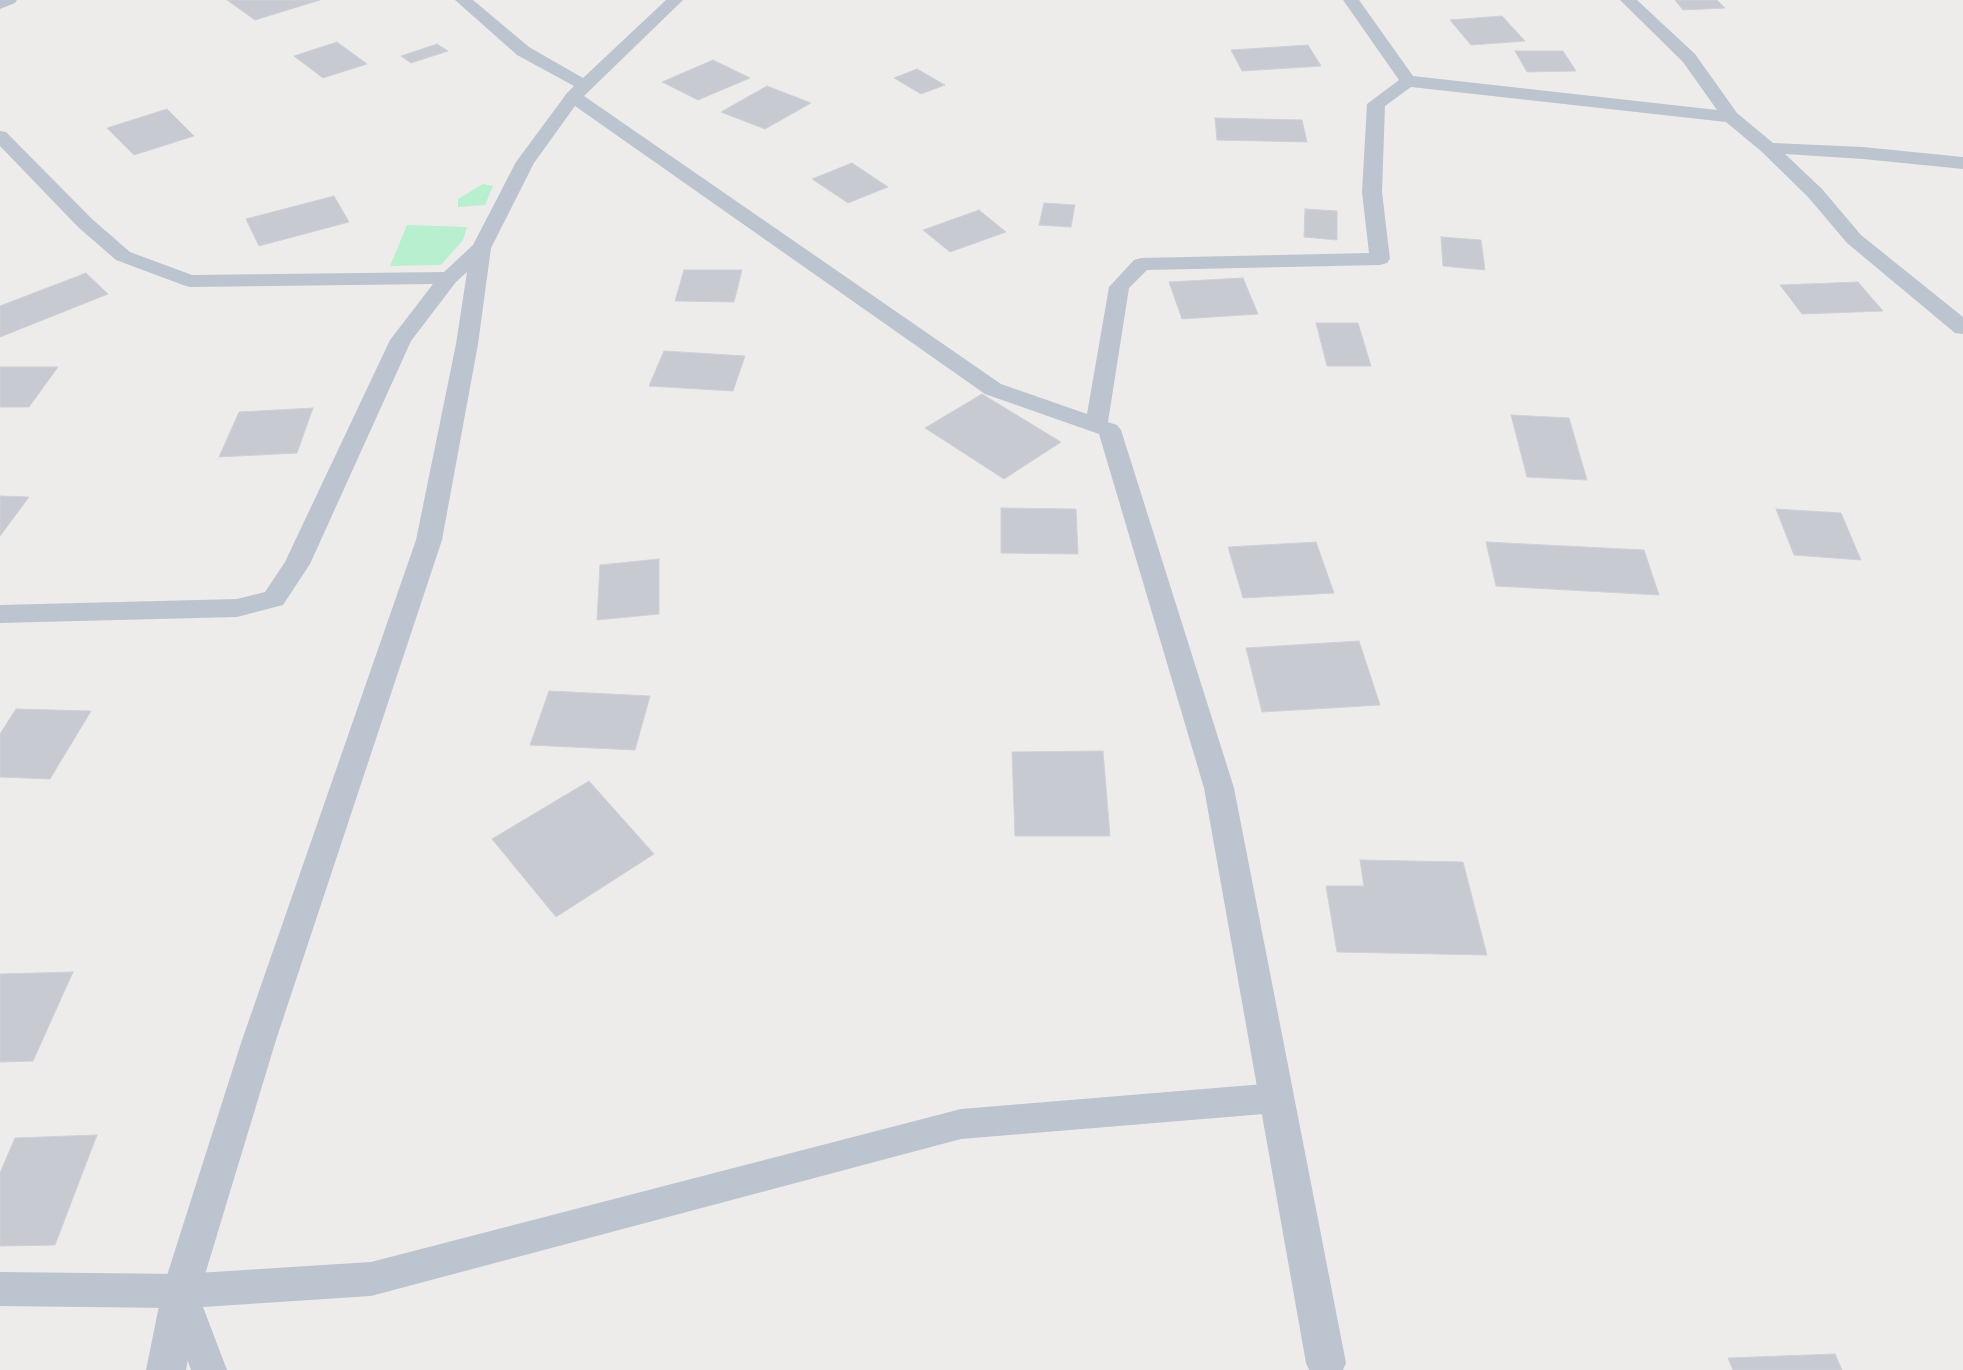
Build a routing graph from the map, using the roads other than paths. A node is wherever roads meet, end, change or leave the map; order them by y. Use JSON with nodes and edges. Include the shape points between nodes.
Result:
{"nodes":[{"id":1,"x":9,"y":0,"type":"edge"},
{"id":2,"x":463,"y":0,"type":"edge"},
{"id":3,"x":675,"y":0,"type":"edge"},
{"id":4,"x":1351,"y":0,"type":"edge"},
{"id":5,"x":1628,"y":0,"type":"edge"},
{"id":6,"x":0,"y":4,"type":"edge"},
{"id":7,"x":1408,"y":81,"type":"junction"},
{"id":8,"x":579,"y":91,"type":"junction"},
{"id":9,"x":1731,"y":117,"type":"junction"},
{"id":10,"x":0,"y":136,"type":"edge"},
{"id":11,"x":1768,"y":148,"type":"junction"},
{"id":12,"x":1963,"y":163,"type":"edge"},
{"id":13,"x":481,"y":248,"type":"junction"},
{"id":14,"x":449,"y":278,"type":"junction"},
{"id":15,"x":1963,"y":328,"type":"edge"},
{"id":16,"x":1096,"y":426,"type":"junction"},
{"id":17,"x":0,"y":614,"type":"edge"},
{"id":18,"x":1276,"y":1098,"type":"junction"},
{"id":19,"x":0,"y":1289,"type":"edge"},
{"id":20,"x":181,"y":1291,"type":"junction"},
{"id":21,"x":1326,"y":1363,"type":"dead end"},
{"id":22,"x":166,"y":1370,"type":"edge"},
{"id":23,"x":209,"y":1370,"type":"edge"}],
"edges":[{"from":1,"to":6,"type":"street"},
{"from":2,"to":8,"type":"street","via":[[523,51]]},
{"from":3,"to":8,"type":"street"},
{"from":4,"to":7,"type":"street"},
{"from":5,"to":9,"type":"street","via":[[1689,58]]},
{"from":7,"to":9,"type":"street"},
{"from":7,"to":16,"type":"street","via":[[1376,104],[1372,192],[1380,259],[1141,264],[1119,287]]},
{"from":8,"to":13,"type":"street","via":[[525,162]]},
{"from":8,"to":16,"type":"street","via":[[993,388]]},
{"from":9,"to":11,"type":"street"},
{"from":10,"to":14,"type":"street","via":[[85,223],[123,256],[190,281]]},
{"from":11,"to":12,"type":"street"},
{"from":11,"to":15,"type":"street","via":[[1815,193],[1854,239]]},
{"from":13,"to":14,"type":"street"},
{"from":13,"to":20,"type":"street","via":[[467,344],[429,540],[259,1040]]},
{"from":14,"to":17,"type":"street","via":[[401,340],[297,564],[274,599],[238,608]]},
{"from":16,"to":18,"type":"street","via":[[1109,430],[1219,788]]},
{"from":18,"to":20,"type":"lane","via":[[961,1124],[371,1279]]},
{"from":18,"to":21,"type":"street"},
{"from":19,"to":20,"type":"lane"},
{"from":20,"to":22,"type":"street"},
{"from":20,"to":23,"type":"lane"}]}
